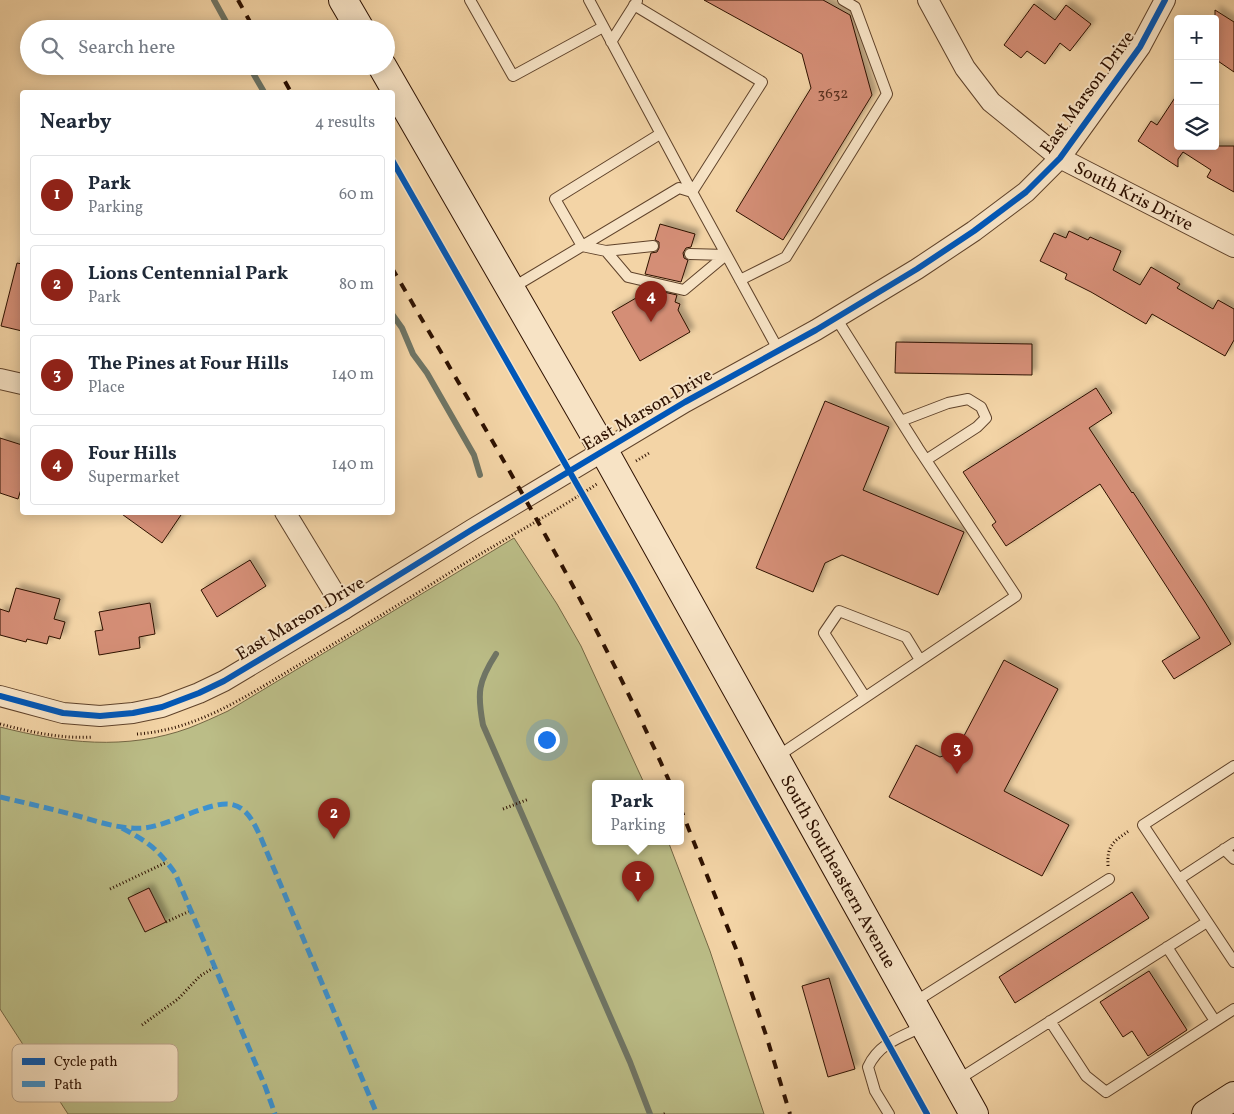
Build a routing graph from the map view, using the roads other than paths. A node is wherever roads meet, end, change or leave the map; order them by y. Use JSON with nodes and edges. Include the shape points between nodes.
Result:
{"nodes":[{"id":1,"x":343,"y":0,"type":"edge"},
{"id":2,"x":470,"y":0,"type":"edge"},
{"id":3,"x":588,"y":0,"type":"edge"},
{"id":4,"x":843,"y":0,"type":"edge"},
{"id":5,"x":928,"y":0,"type":"edge"},
{"id":6,"x":1164,"y":0,"type":"edge"},
{"id":7,"x":636,"y":3,"type":"edge"},
{"id":8,"x":355,"y":20,"type":"edge"},
{"id":9,"x":603,"y":27,"type":"junction"},
{"id":10,"x":611,"y":42,"type":"junction"},
{"id":11,"x":387,"y":75,"type":"edge"},
{"id":12,"x":660,"y":134,"type":"junction"},
{"id":13,"x":1060,"y":158,"type":"junction"},
{"id":14,"x":692,"y":192,"type":"junction"},
{"id":15,"x":582,"y":246,"type":"junction"},
{"id":16,"x":653,"y":246,"type":"dead end"},
{"id":17,"x":1234,"y":248,"type":"edge"},
{"id":18,"x":606,"y":251,"type":"junction"},
{"id":19,"x":690,"y":254,"type":"dead end"},
{"id":20,"x":726,"y":255,"type":"junction"},
{"id":21,"x":740,"y":280,"type":"junction"},
{"id":22,"x":510,"y":289,"type":"junction"},
{"id":23,"x":836,"y":318,"type":"junction"},
{"id":24,"x":779,"y":351,"type":"junction"},
{"id":25,"x":0,"y":379,"type":"edge"},
{"id":26,"x":20,"y":384,"type":"edge"},
{"id":27,"x":901,"y":421,"type":"junction"},
{"id":28,"x":604,"y":451,"type":"junction"},
{"id":29,"x":926,"y":460,"type":"junction"},
{"id":30,"x":287,"y":515,"type":"edge"},
{"id":31,"x":344,"y":609,"type":"junction"},
{"id":32,"x":920,"y":660,"type":"junction"},
{"id":33,"x":0,"y":696,"type":"edge"},
{"id":34,"x":865,"y":697,"type":"junction"},
{"id":35,"x":775,"y":758,"type":"junction"},
{"id":36,"x":1234,"y":766,"type":"edge"},
{"id":37,"x":1234,"y":843,"type":"edge"},
{"id":38,"x":1224,"y":849,"type":"junction"},
{"id":39,"x":1234,"y":859,"type":"edge"},
{"id":40,"x":1178,"y":878,"type":"junction"},
{"id":41,"x":1109,"y":880,"type":"road end"},
{"id":42,"x":1207,"y":922,"type":"junction"},
{"id":43,"x":1167,"y":947,"type":"junction"},
{"id":44,"x":1234,"y":962,"type":"edge"},
{"id":45,"x":1234,"y":1009,"type":"edge"},
{"id":46,"x":918,"y":1015,"type":"junction"},
{"id":47,"x":1050,"y":1021,"type":"junction"},
{"id":48,"x":1215,"y":1021,"type":"junction"},
{"id":49,"x":956,"y":1082,"type":"junction"},
{"id":50,"x":889,"y":1114,"type":"edge"},
{"id":51,"x":974,"y":1114,"type":"edge"}],
"edges":[{"from":1,"to":8,"type":"main road"},
{"from":2,"to":9,"type":"lane","via":[[513,76]]},
{"from":3,"to":9,"type":"lane"},
{"from":4,"to":21,"type":"lane","via":[[855,7],[887,94],[786,257]]},
{"from":5,"to":13,"type":"street","name":"South Kris Drive","via":[[965,68],[991,102]]},
{"from":6,"to":13,"type":"street","name":"East Marson Drive","via":[[1140,47]]},
{"from":7,"to":10,"type":"lane"},
{"from":7,"to":14,"type":"lane","via":[[762,82]]},
{"from":9,"to":10,"type":"lane"},
{"from":10,"to":12,"type":"lane"},
{"from":11,"to":22,"type":"main road","name":"South Southeastern Avenue"},
{"from":12,"to":14,"type":"lane"},
{"from":12,"to":15,"type":"lane","via":[[555,199]]},
{"from":13,"to":17,"type":"street","name":"South Kris Drive"},
{"from":13,"to":23,"type":"street","name":"East Marson Drive","via":[[1026,192],[974,230]]},
{"from":14,"to":15,"type":"lane","via":[[679,188]]},
{"from":14,"to":20,"type":"lane"},
{"from":15,"to":18,"type":"lane"},
{"from":15,"to":22,"type":"lane"},
{"from":16,"to":18,"type":"lane"},
{"from":18,"to":20,"type":"lane","via":[[628,277],[684,290]]},
{"from":19,"to":20,"type":"lane"},
{"from":20,"to":21,"type":"lane"},
{"from":21,"to":24,"type":"lane"},
{"from":22,"to":28,"type":"main road","name":"South Southeastern Avenue"},
{"from":23,"to":24,"type":"street","name":"East Marson Drive"},
{"from":23,"to":27,"type":"lane"},
{"from":24,"to":28,"type":"street","name":"East Marson Drive"},
{"from":25,"to":26,"type":"street"},
{"from":27,"to":29,"type":"lane"},
{"from":27,"to":29,"type":"lane","via":[[968,399],[981,406],[986,418],[977,427]]},
{"from":28,"to":31,"type":"street","name":"East Marson Drive"},
{"from":28,"to":35,"type":"main road","name":"South Southeastern Avenue"},
{"from":29,"to":32,"type":"lane","via":[[1016,596]]},
{"from":30,"to":31,"type":"street"},
{"from":31,"to":33,"type":"street","name":"East Marson Drive","via":[[224,681],[162,707],[100,716],[64,713]]},
{"from":32,"to":34,"type":"lane"},
{"from":32,"to":34,"type":"lane","via":[[906,637],[839,611],[824,633]]},
{"from":34,"to":35,"type":"lane"},
{"from":35,"to":46,"type":"main road","name":"South Southeastern Avenue"},
{"from":36,"to":40,"type":"lane","via":[[1143,825]]},
{"from":37,"to":38,"type":"lane"},
{"from":38,"to":39,"type":"lane"},
{"from":38,"to":40,"type":"lane"},
{"from":40,"to":42,"type":"lane"},
{"from":41,"to":46,"type":"lane"},
{"from":42,"to":43,"type":"lane"},
{"from":42,"to":44,"type":"lane"},
{"from":43,"to":47,"type":"lane"},
{"from":43,"to":48,"type":"lane"},
{"from":45,"to":48,"type":"lane"},
{"from":46,"to":49,"type":"main road","name":"South Southeastern Avenue"},
{"from":46,"to":50,"type":"lane","via":[[874,1054],[868,1067],[875,1091]]},
{"from":47,"to":48,"type":"lane","via":[[1086,1076],[1106,1092]]},
{"from":47,"to":49,"type":"lane"},
{"from":49,"to":51,"type":"main road","name":"South Southeastern Avenue"}]}
